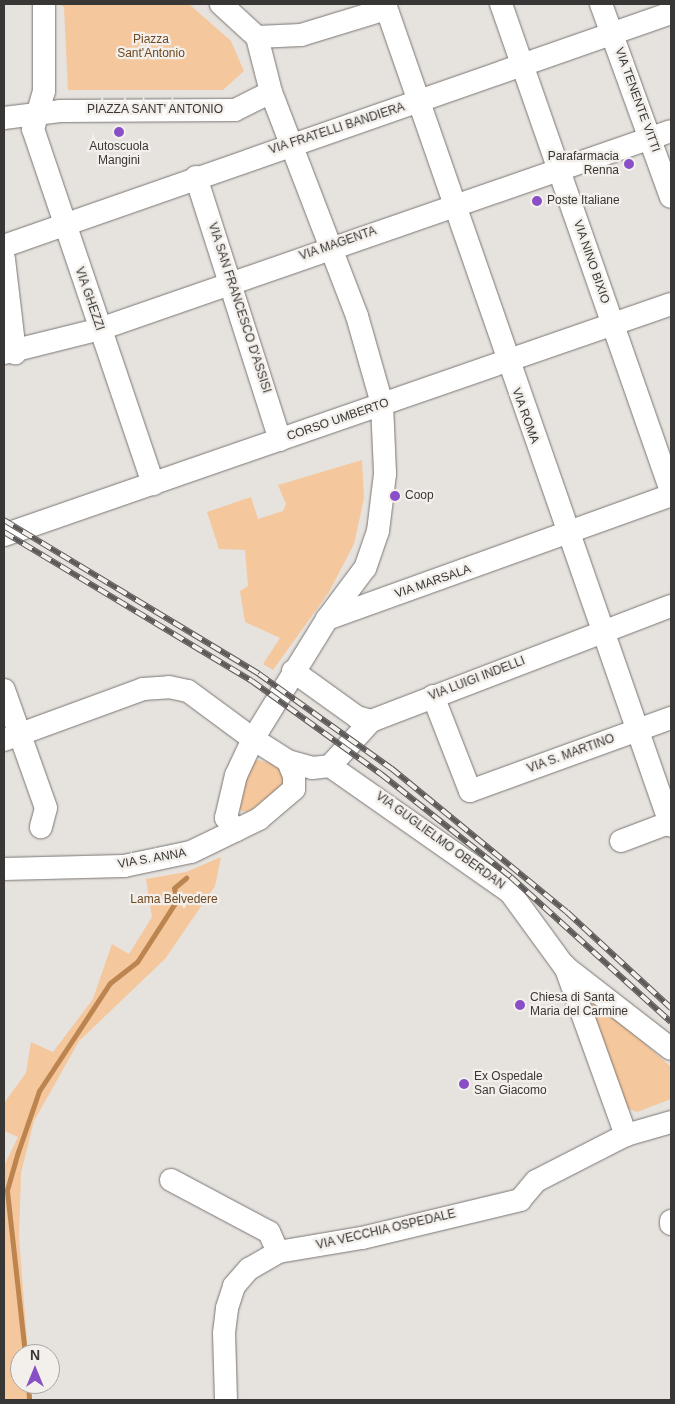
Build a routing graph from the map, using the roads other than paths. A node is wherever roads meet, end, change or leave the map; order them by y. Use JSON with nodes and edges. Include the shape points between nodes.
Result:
{"nodes":[{"id":1,"x":44,"y":4,"type":"edge"},
{"id":2,"x":221,"y":4,"type":"edge"},
{"id":3,"x":501,"y":4,"type":"edge"},
{"id":4,"x":601,"y":4,"type":"edge"},
{"id":5,"x":386,"y":5,"type":"edge"},
{"id":6,"x":671,"y":13,"type":"edge"},
{"id":7,"x":613,"y":34,"type":"junction"},
{"id":8,"x":257,"y":37,"type":"junction"},
{"id":9,"x":522,"y":66,"type":"junction"},
{"id":10,"x":271,"y":92,"type":"junction"},
{"id":11,"x":418,"y":102,"type":"junction"},
{"id":12,"x":38,"y":114,"type":"junction"},
{"id":13,"x":4,"y":118,"type":"edge"},
{"id":14,"x":671,"y":131,"type":"edge"},
{"id":15,"x":651,"y":139,"type":"junction"},
{"id":16,"x":291,"y":144,"type":"junction"},
{"id":17,"x":558,"y":169,"type":"junction"},
{"id":18,"x":196,"y":177,"type":"junction"},
{"id":19,"x":671,"y":197,"type":"edge"},
{"id":20,"x":453,"y":205,"type":"junction"},
{"id":21,"x":65,"y":227,"type":"junction"},
{"id":22,"x":4,"y":246,"type":"edge"},
{"id":23,"x":330,"y":247,"type":"junction"},
{"id":24,"x":4,"y":259,"type":"edge"},
{"id":25,"x":231,"y":281,"type":"junction"},
{"id":26,"x":671,"y":304,"type":"edge"},
{"id":27,"x":613,"y":324,"type":"junction"},
{"id":28,"x":100,"y":330,"type":"junction"},
{"id":29,"x":9,"y":353,"type":"edge"},
{"id":30,"x":506,"y":361,"type":"junction"},
{"id":31,"x":382,"y":404,"type":"junction"},
{"id":32,"x":280,"y":440,"type":"junction"},
{"id":33,"x":152,"y":484,"type":"junction"},
{"id":34,"x":671,"y":491,"type":"edge"},
{"id":35,"x":671,"y":495,"type":"edge"},
{"id":36,"x":567,"y":535,"type":"junction"},
{"id":37,"x":4,"y":536,"type":"edge"},
{"id":38,"x":671,"y":606,"type":"edge"},
{"id":39,"x":327,"y":619,"type":"junction"},
{"id":40,"x":602,"y":632,"type":"junction"},
{"id":41,"x":293,"y":671,"type":"junction"},
{"id":42,"x":4,"y":690,"type":"edge"},
{"id":43,"x":433,"y":696,"type":"junction"},
{"id":44,"x":671,"y":718,"type":"edge"},
{"id":45,"x":371,"y":721,"type":"junction"},
{"id":46,"x":637,"y":730,"type":"junction"},
{"id":47,"x":12,"y":737,"type":"edge"},
{"id":48,"x":253,"y":739,"type":"junction"},
{"id":49,"x":288,"y":761,"type":"junction"},
{"id":50,"x":338,"y":769,"type":"junction"},
{"id":51,"x":280,"y":805,"type":"junction"},
{"id":52,"x":671,"y":824,"type":"edge"},
{"id":53,"x":41,"y":827,"type":"dead end"},
{"id":54,"x":236,"y":830,"type":"junction"},
{"id":55,"x":621,"y":841,"type":"dead end"},
{"id":56,"x":4,"y":870,"type":"edge"},
{"id":57,"x":564,"y":966,"type":"junction"},
{"id":58,"x":671,"y":1049,"type":"edge"},
{"id":59,"x":671,"y":1122,"type":"edge"},
{"id":60,"x":626,"y":1135,"type":"junction"},
{"id":61,"x":170,"y":1180,"type":"dead end"},
{"id":62,"x":278,"y":1252,"type":"junction"},
{"id":63,"x":226,"y":1400,"type":"edge"}],
"edges":[{"from":1,"to":12,"type":"street","via":[[44,91]]},
{"from":2,"to":8,"type":"street"},
{"from":3,"to":9,"type":"street","name":"VIA NINO BIXIO"},
{"from":4,"to":7,"type":"street","name":"VIA TENENTE VITTI"},
{"from":5,"to":8,"type":"street","via":[[301,35]]},
{"from":5,"to":11,"type":"street","name":"VIA ROMA"},
{"from":6,"to":7,"type":"street","name":"VIA FRATELLI BANDIERA"},
{"from":7,"to":9,"type":"street","name":"VIA FRATELLI BANDIERA"},
{"from":7,"to":15,"type":"street","name":"VIA TENENTE VITTI"},
{"from":8,"to":10,"type":"street"},
{"from":9,"to":11,"type":"street","name":"VIA FRATELLI BANDIERA"},
{"from":9,"to":17,"type":"street","name":"VIA NINO BIXIO"},
{"from":10,"to":12,"type":"street","name":"PIAZZA SANT' ANTONIO","via":[[235,110]]},
{"from":10,"to":16,"type":"street"},
{"from":11,"to":16,"type":"street","name":"VIA FRATELLI BANDIERA"},
{"from":11,"to":20,"type":"street","name":"VIA ROMA"},
{"from":12,"to":13,"type":"street","name":"PIAZZA SANT' ANTONIO"},
{"from":12,"to":21,"type":"street","name":"VIA GHEZZI","via":[[33,129]]},
{"from":14,"to":15,"type":"street","name":"VIA MAGENTA"},
{"from":15,"to":17,"type":"street","name":"VIA MAGENTA"},
{"from":15,"to":19,"type":"street","name":"VIA TENENTE VITTI"},
{"from":16,"to":18,"type":"street","name":"VIA FRATELLI BANDIERA"},
{"from":16,"to":23,"type":"street"},
{"from":17,"to":20,"type":"street","name":"VIA MAGENTA"},
{"from":17,"to":27,"type":"street","name":"VIA NINO BIXIO"},
{"from":18,"to":21,"type":"street","name":"VIA FRATELLI BANDIERA"},
{"from":18,"to":25,"type":"street","name":"VIA SAN FRANCESCO D'ASSISI"},
{"from":20,"to":23,"type":"street","name":"VIA MAGENTA"},
{"from":20,"to":30,"type":"street","name":"VIA ROMA"},
{"from":21,"to":22,"type":"street","name":"VIA FRATELLI BANDIERA"},
{"from":21,"to":28,"type":"street","name":"VIA GHEZZI"},
{"from":23,"to":25,"type":"street","name":"VIA MAGENTA"},
{"from":23,"to":31,"type":"street"},
{"from":24,"to":29,"type":"street"},
{"from":25,"to":28,"type":"street","name":"VIA MAGENTA"},
{"from":25,"to":32,"type":"street","name":"VIA SAN FRANCESCO D'ASSISI"},
{"from":26,"to":27,"type":"street","name":"CORSO UMBERTO"},
{"from":27,"to":30,"type":"street","name":"CORSO UMBERTO"},
{"from":27,"to":34,"type":"street","name":"VIA NINO BIXIO"},
{"from":28,"to":29,"type":"street","name":"VIA MAGENTA"},
{"from":28,"to":33,"type":"street","name":"VIA GHEZZI"},
{"from":30,"to":31,"type":"street","name":"CORSO UMBERTO"},
{"from":30,"to":36,"type":"street","name":"VIA ROMA"},
{"from":31,"to":32,"type":"street","name":"CORSO UMBERTO"},
{"from":31,"to":39,"type":"street","via":[[385,474],[378,531],[365,568]]},
{"from":32,"to":33,"type":"street","name":"CORSO UMBERTO"},
{"from":33,"to":37,"type":"street","name":"CORSO UMBERTO"},
{"from":35,"to":36,"type":"street","name":"VIA MARSALA"},
{"from":36,"to":39,"type":"street","name":"VIA MARSALA"},
{"from":36,"to":40,"type":"street","name":"VIA ROMA"},
{"from":38,"to":40,"type":"street","name":"VIA LUIGI INDELLI"},
{"from":39,"to":41,"type":"street"},
{"from":40,"to":43,"type":"street","name":"VIA LUIGI INDELLI"},
{"from":40,"to":46,"type":"street","name":"VIA ROMA"},
{"from":41,"to":45,"type":"street","via":[[358,717]]},
{"from":41,"to":48,"type":"street"},
{"from":42,"to":47,"type":"street"},
{"from":43,"to":45,"type":"street","name":"VIA LUIGI INDELLI"},
{"from":43,"to":46,"type":"street","name":"VIA S. MARTINO","via":[[470,790]]},
{"from":44,"to":46,"type":"street","name":"VIA S. MARTINO"},
{"from":45,"to":50,"type":"street"},
{"from":46,"to":52,"type":"street","name":"VIA ROMA"},
{"from":47,"to":48,"type":"street","via":[[143,689],[169,687],[188,691]]},
{"from":47,"to":53,"type":"street","via":[[46,808]]},
{"from":48,"to":49,"type":"street"},
{"from":48,"to":54,"type":"street","via":[[236,775],[226,818]]},
{"from":49,"to":50,"type":"street","via":[[312,768]]},
{"from":49,"to":51,"type":"street","via":[[294,789]]},
{"from":50,"to":51,"type":"street","name":"VIA S. ANNA","via":[[319,777]]},
{"from":50,"to":57,"type":"street","name":"VIA GUGLIELMO OBERDAN","via":[[510,892]]},
{"from":51,"to":54,"type":"street","name":"VIA S. ANNA"},
{"from":52,"to":55,"type":"street"},
{"from":54,"to":56,"type":"street","name":"VIA S. ANNA","via":[[191,852],[124,866]]},
{"from":57,"to":58,"type":"street","name":"VIA GUGLIELMO OBERDAN"},
{"from":57,"to":60,"type":"street"},
{"from":59,"to":60,"type":"street"},
{"from":60,"to":62,"type":"street","name":"VIA VECCHIA OSPEDALE","via":[[536,1181],[520,1200],[362,1238]]},
{"from":61,"to":62,"type":"street","via":[[268,1232]]},
{"from":62,"to":63,"type":"street","name":"VIA VECCHIA OSPEDALE","via":[[249,1269],[234,1286],[224,1333]]}]}
